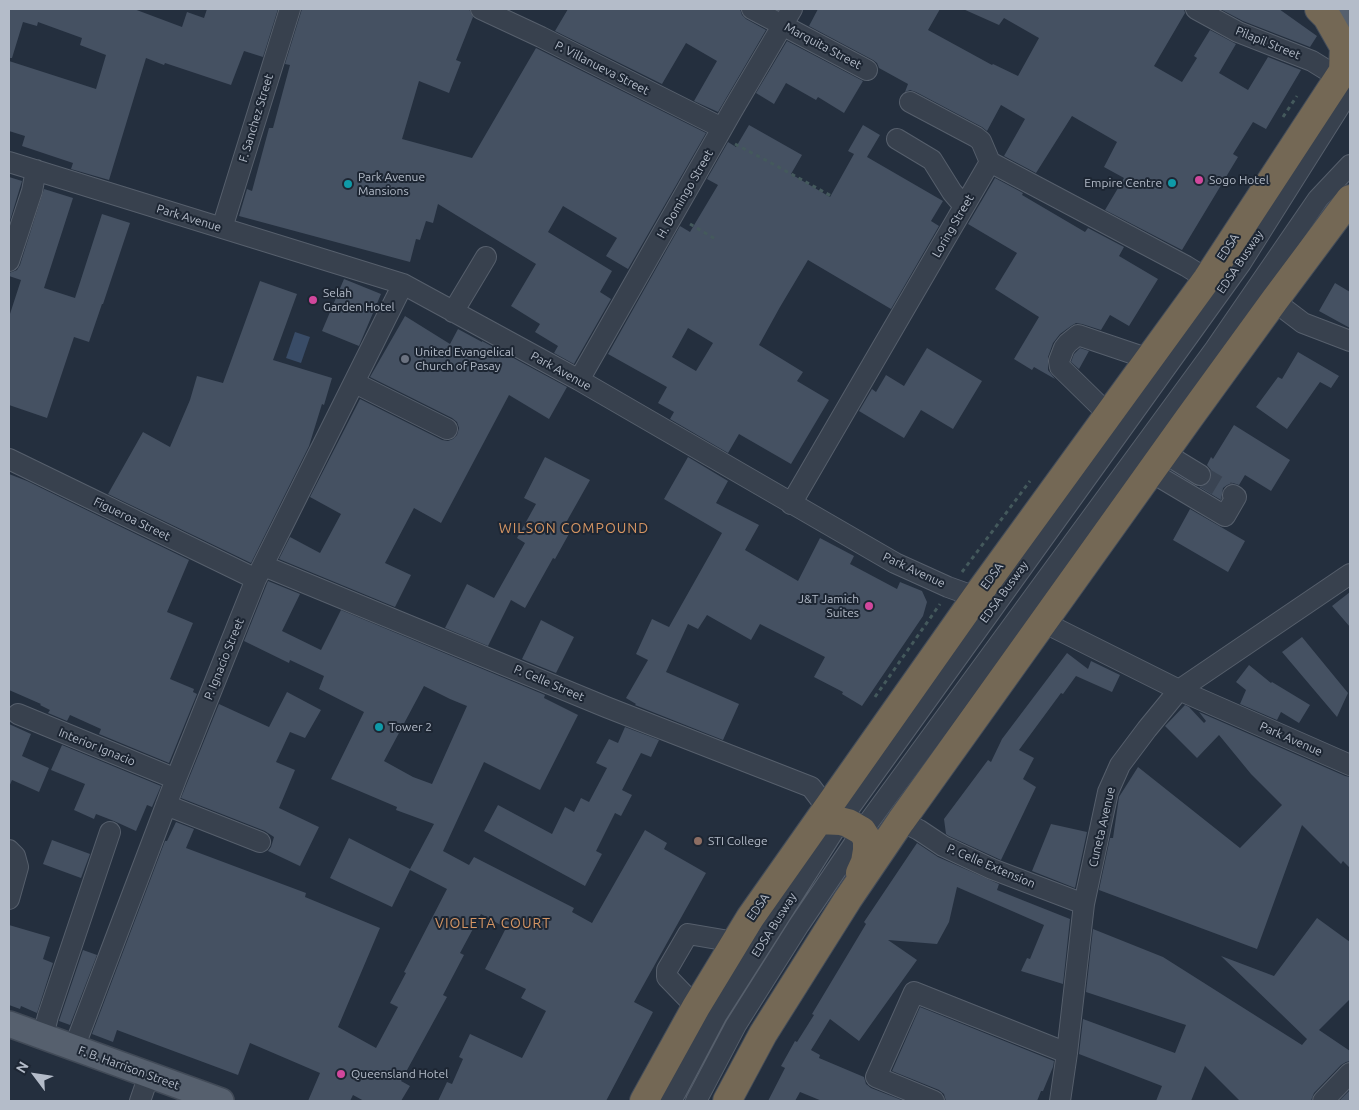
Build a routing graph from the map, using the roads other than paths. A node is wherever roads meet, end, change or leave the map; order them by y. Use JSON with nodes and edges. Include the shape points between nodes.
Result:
{"nodes":[{"id":1,"x":290,"y":9,"type":"edge"},
{"id":2,"x":481,"y":9,"type":"edge"},
{"id":3,"x":752,"y":9,"type":"edge"},
{"id":4,"x":1196,"y":9,"type":"edge"},
{"id":5,"x":1319,"y":9,"type":"edge"},
{"id":6,"x":1338,"y":9,"type":"edge"},
{"id":7,"x":788,"y":17,"type":"edge"},
{"id":8,"x":1350,"y":19,"type":"edge"},
{"id":9,"x":867,"y":70,"type":"dead end"},
{"id":10,"x":1345,"y":74,"type":"edge"},
{"id":11,"x":910,"y":102,"type":"dead end"},
{"id":12,"x":720,"y":132,"type":"junction"},
{"id":13,"x":897,"y":139,"type":"dead end"},
{"id":14,"x":9,"y":162,"type":"edge"},
{"id":15,"x":990,"y":162,"type":"junction"},
{"id":16,"x":1350,"y":165,"type":"edge"},
{"id":17,"x":36,"y":170,"type":"junction"},
{"id":18,"x":1350,"y":199,"type":"edge"},
{"id":19,"x":964,"y":206,"type":"junction"},
{"id":20,"x":222,"y":228,"type":"junction"},
{"id":21,"x":486,"y":257,"type":"dead end"},
{"id":22,"x":9,"y":261,"type":"edge"},
{"id":23,"x":1207,"y":280,"type":"junction"},
{"id":24,"x":403,"y":284,"type":"junction"},
{"id":25,"x":1274,"y":302,"type":"junction"},
{"id":26,"x":453,"y":312,"type":"junction"},
{"id":27,"x":1350,"y":341,"type":"edge"},
{"id":28,"x":1149,"y":359,"type":"junction"},
{"id":29,"x":579,"y":380,"type":"junction"},
{"id":30,"x":354,"y":383,"type":"junction"},
{"id":31,"x":1108,"y":415,"type":"junction"},
{"id":32,"x":447,"y":429,"type":"dead end"},
{"id":33,"x":9,"y":459,"type":"edge"},
{"id":34,"x":1157,"y":462,"type":"junction"},
{"id":35,"x":1200,"y":475,"type":"tunnel mouth"},
{"id":36,"x":1233,"y":495,"type":"dead end"},
{"id":37,"x":791,"y":504,"type":"junction"},
{"id":38,"x":260,"y":573,"type":"junction"},
{"id":39,"x":1350,"y":574,"type":"edge"},
{"id":40,"x":976,"y":597,"type":"junction"},
{"id":41,"x":1043,"y":622,"type":"junction"},
{"id":42,"x":1179,"y":690,"type":"junction"},
{"id":43,"x":18,"y":714,"type":"dead end"},
{"id":44,"x":1350,"y":765,"type":"edge"},
{"id":45,"x":176,"y":779,"type":"junction"},
{"id":46,"x":166,"y":805,"type":"junction"},
{"id":47,"x":837,"y":820,"type":"junction"},
{"id":48,"x":901,"y":821,"type":"junction"},
{"id":49,"x":110,"y":832,"type":"dead end"},
{"id":50,"x":260,"y":842,"type":"dead end"},
{"id":51,"x":9,"y":850,"type":"edge"},
{"id":52,"x":9,"y":899,"type":"edge"},
{"id":53,"x":848,"y":899,"type":"junction"},
{"id":54,"x":1084,"y":904,"type":"junction"},
{"id":55,"x":735,"y":942,"type":"junction"},
{"id":56,"x":696,"y":1007,"type":"junction"},
{"id":57,"x":9,"y":1024,"type":"edge"},
{"id":58,"x":43,"y":1036,"type":"junction"},
{"id":59,"x":74,"y":1048,"type":"junction"},
{"id":60,"x":1068,"y":1053,"type":"junction"},
{"id":61,"x":1350,"y":1073,"type":"edge"},
{"id":62,"x":149,"y":1075,"type":"junction"},
{"id":63,"x":140,"y":1101,"type":"edge"},
{"id":64,"x":222,"y":1101,"type":"edge"},
{"id":65,"x":644,"y":1101,"type":"edge"},
{"id":66,"x":671,"y":1101,"type":"edge"},
{"id":67,"x":696,"y":1101,"type":"edge"},
{"id":68,"x":727,"y":1101,"type":"edge"},
{"id":69,"x":934,"y":1101,"type":"edge"},
{"id":70,"x":1060,"y":1101,"type":"edge"},
{"id":71,"x":1322,"y":1101,"type":"edge"}],
"edges":[{"from":1,"to":20,"type":"street","name":"F. Sanchez Street"},
{"from":2,"to":12,"type":"street","name":"P. Villanueva Street","via":[[541,37]]},
{"from":3,"to":7,"type":"street","name":"Marquita Street"},
{"from":4,"to":10,"type":"street","name":"Pilapil Street","via":[[1238,32]]},
{"from":5,"to":10,"type":"highway","via":[[1344,46]]},
{"from":6,"to":8,"type":"main road"},
{"from":7,"to":9,"type":"street","name":"Marquita Street"},
{"from":7,"to":12,"type":"street","name":"H. Domingo Street"},
{"from":10,"to":23,"type":"highway","name":"EDSA"},
{"from":10,"to":47,"type":"street","name":"EDSA Busway","via":[[1241,262]]},
{"from":11,"to":15,"type":"street","via":[[976,136]]},
{"from":12,"to":29,"type":"street","name":"H. Domingo Street"},
{"from":13,"to":19,"type":"street","via":[[932,160]]},
{"from":14,"to":17,"type":"street","name":"Park Avenue"},
{"from":15,"to":19,"type":"street","name":"Loring Street"},
{"from":15,"to":23,"type":"street"},
{"from":16,"to":47,"type":"street","name":"EDSA Busway","via":[[1318,199],[1215,349]]},
{"from":17,"to":20,"type":"street","name":"Park Avenue"},
{"from":17,"to":22,"type":"street"},
{"from":18,"to":25,"type":"highway"},
{"from":19,"to":37,"type":"street","name":"Loring Street"},
{"from":20,"to":24,"type":"street","name":"Park Avenue"},
{"from":21,"to":26,"type":"street"},
{"from":23,"to":28,"type":"highway","name":"EDSA"},
{"from":24,"to":26,"type":"street","name":"Park Avenue"},
{"from":24,"to":30,"type":"street","name":"P. Ignacio Street"},
{"from":25,"to":27,"type":"street","via":[[1303,322]]},
{"from":25,"to":34,"type":"highway"},
{"from":26,"to":29,"type":"street","name":"Park Avenue"},
{"from":28,"to":31,"type":"highway","name":"EDSA"},
{"from":28,"to":31,"type":"street","via":[[1078,335],[1068,343],[1061,354],[1060,366]]},
{"from":29,"to":37,"type":"street","name":"Park Avenue"},
{"from":30,"to":32,"type":"street"},
{"from":30,"to":38,"type":"street","name":"P. Ignacio Street"},
{"from":31,"to":40,"type":"highway","name":"EDSA"},
{"from":33,"to":38,"type":"street","name":"Figueroa Street"},
{"from":34,"to":35,"type":"street"},
{"from":34,"to":36,"type":"street","via":[[1225,516],[1236,497]]},
{"from":34,"to":41,"type":"highway"},
{"from":37,"to":40,"type":"street","name":"Park Avenue","via":[[895,563]]},
{"from":38,"to":45,"type":"street","name":"P. Ignacio Street"},
{"from":38,"to":47,"type":"street","name":"P. Celle Street","via":[[811,787]]},
{"from":39,"to":42,"type":"street","name":"Cuneta Avenue"},
{"from":40,"to":47,"type":"highway","name":"EDSA"},
{"from":41,"to":42,"type":"street","name":"Park Avenue"},
{"from":41,"to":48,"type":"highway"},
{"from":42,"to":44,"type":"street","name":"Park Avenue"},
{"from":42,"to":54,"type":"street","name":"Cuneta Avenue","via":[[1120,765],[1108,792]]},
{"from":43,"to":45,"type":"street","name":"Interior Ignacio"},
{"from":45,"to":46,"type":"street","name":"P. Ignacio Street"},
{"from":46,"to":50,"type":"street"},
{"from":46,"to":59,"type":"street","name":"P. Ignacio Street"},
{"from":47,"to":53,"type":"highway","via":[[867,839],[865,862]]},
{"from":47,"to":55,"type":"highway","name":"EDSA","via":[[750,918]]},
{"from":47,"to":66,"type":"street","name":"EDSA Busway","via":[[716,1016]]},
{"from":47,"to":67,"type":"street","name":"EDSA Busway","via":[[799,925],[736,1025]]},
{"from":48,"to":53,"type":"highway"},
{"from":48,"to":54,"type":"street","name":"P. Celle Extension","via":[[943,846],[992,869]]},
{"from":49,"to":58,"type":"street"},
{"from":51,"to":52,"type":"street","via":[[16,856],[18,867]]},
{"from":53,"to":68,"type":"highway","via":[[763,1034]]},
{"from":54,"to":60,"type":"street","name":"Cuneta Avenue"},
{"from":55,"to":56,"type":"highway","name":"EDSA"},
{"from":55,"to":56,"type":"street","via":[[688,934],[667,970],[667,977]]},
{"from":56,"to":65,"type":"highway","name":"EDSA"},
{"from":57,"to":58,"type":"main road","name":"F. B. Harrison Street"},
{"from":58,"to":59,"type":"main road","name":"F. B. Harrison Street"},
{"from":59,"to":62,"type":"main road","name":"F. B. Harrison Street"},
{"from":60,"to":69,"type":"street","via":[[914,992],[876,1077]]},
{"from":60,"to":70,"type":"street","name":"Cuneta Avenue"},
{"from":61,"to":71,"type":"street"},
{"from":62,"to":63,"type":"street"},
{"from":62,"to":64,"type":"main road","name":"F. B. Harrison Street"}]}
